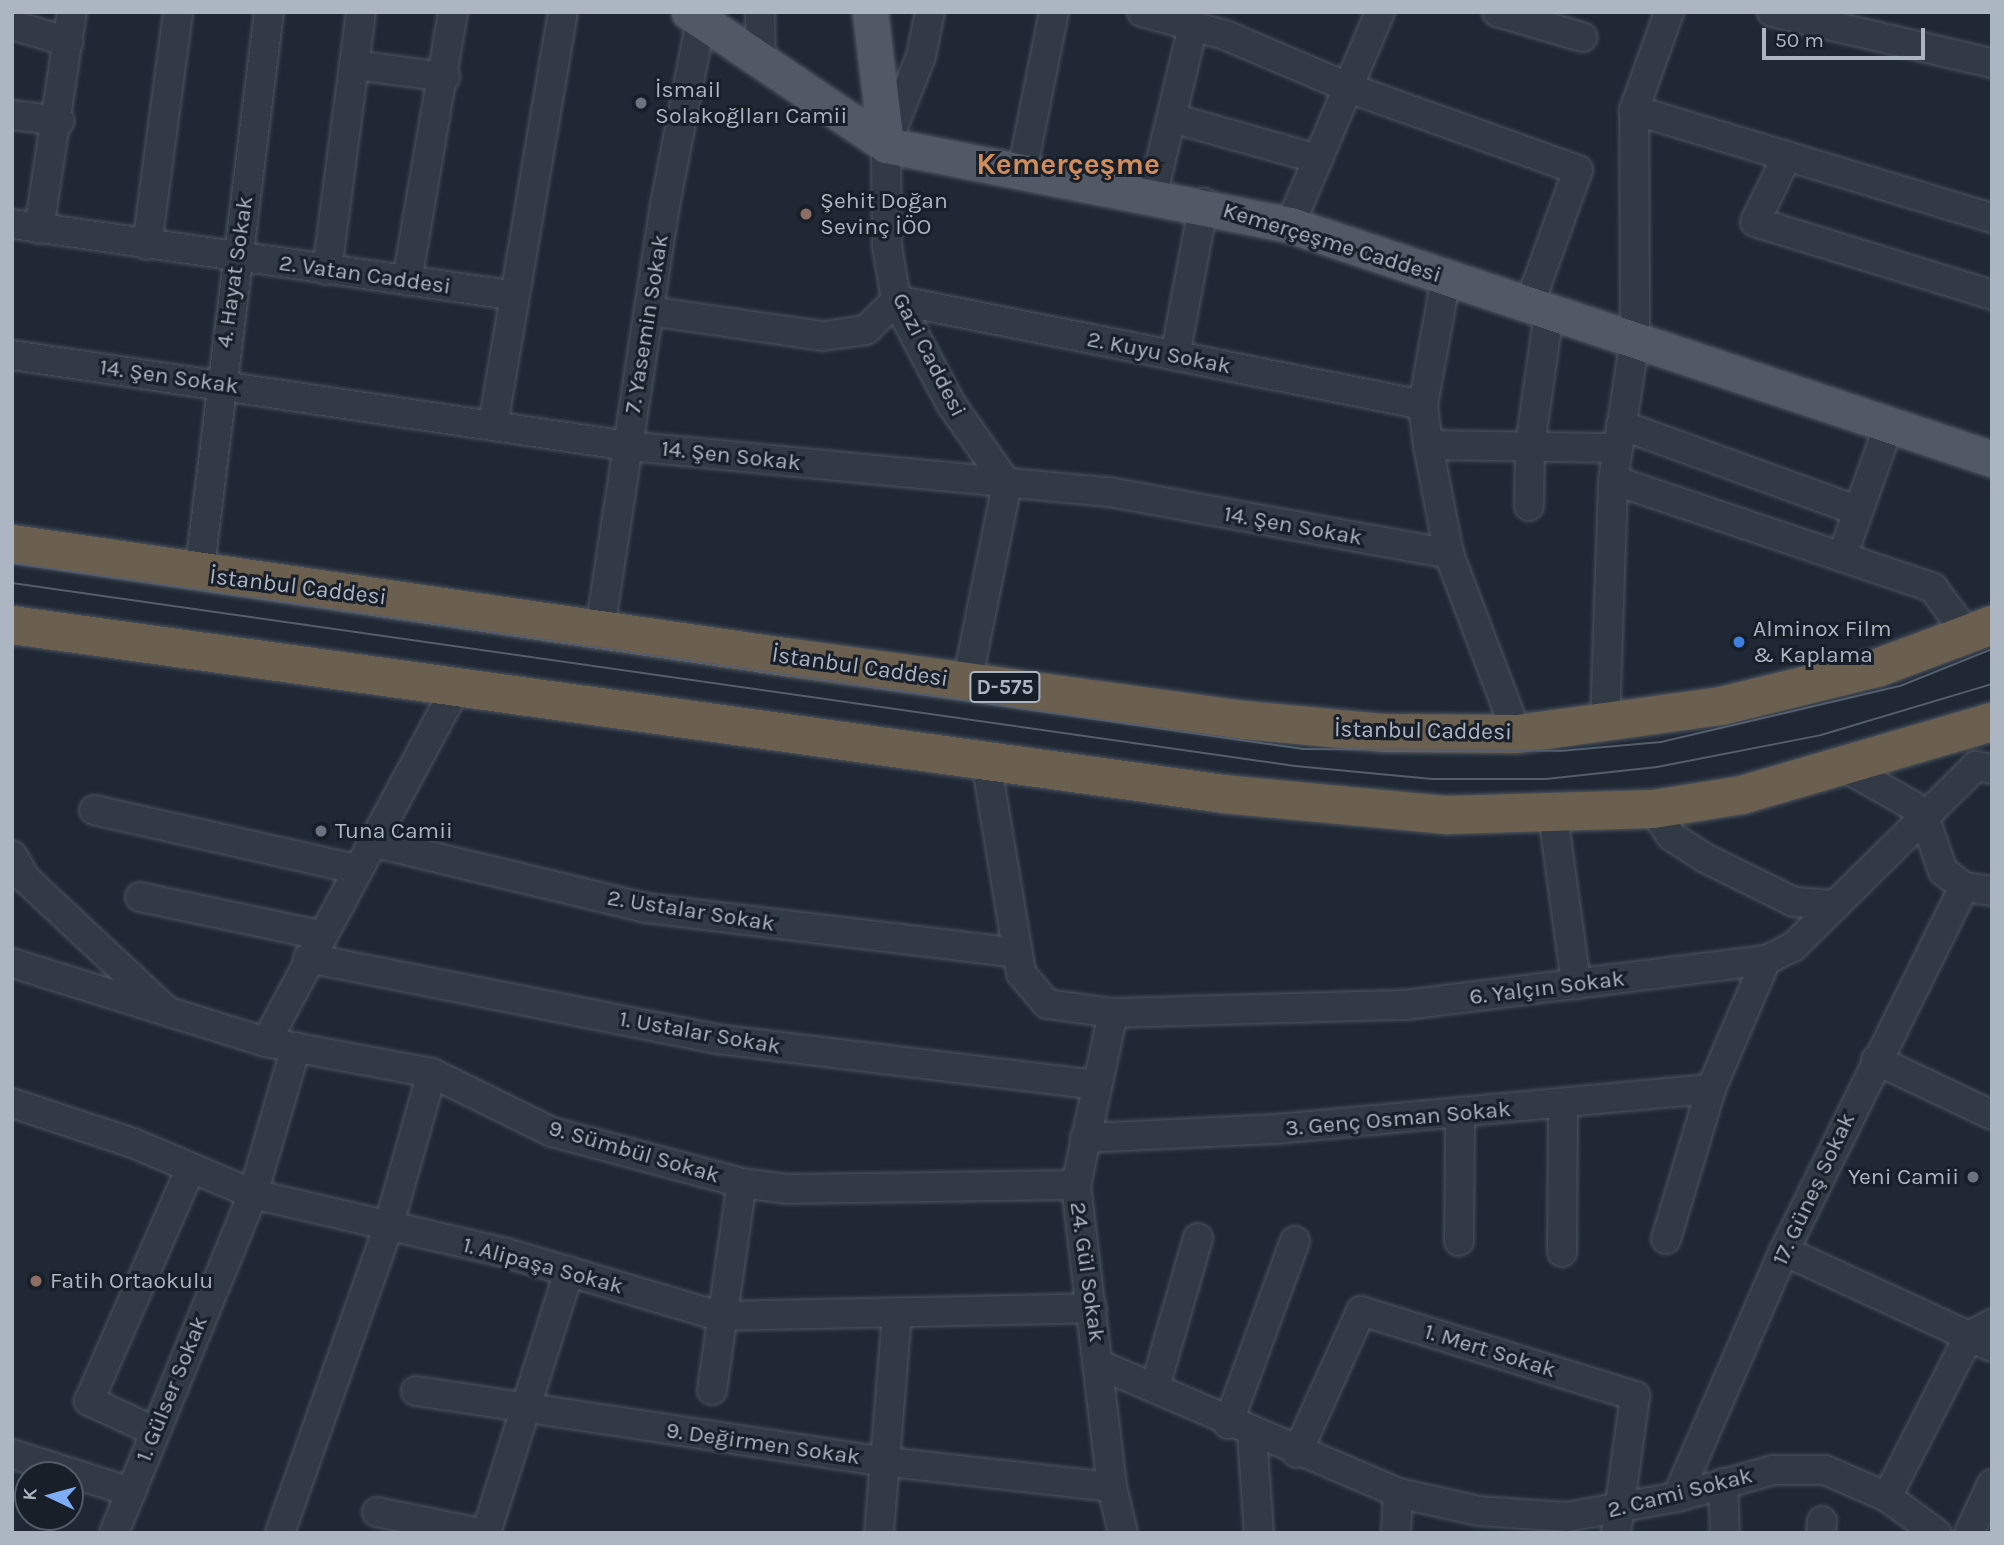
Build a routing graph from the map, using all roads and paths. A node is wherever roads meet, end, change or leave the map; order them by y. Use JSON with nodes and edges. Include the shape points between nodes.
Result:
{"nodes":[{"id":1,"x":72,"y":12,"type":"edge"},
{"id":2,"x":178,"y":12,"type":"edge"},
{"id":3,"x":269,"y":12,"type":"edge"},
{"id":4,"x":361,"y":12,"type":"edge"},
{"id":5,"x":453,"y":12,"type":"edge"},
{"id":6,"x":563,"y":12,"type":"edge"},
{"id":7,"x":760,"y":12,"type":"edge"},
{"id":8,"x":870,"y":12,"type":"edge"},
{"id":9,"x":930,"y":12,"type":"edge"},
{"id":10,"x":1054,"y":12,"type":"edge"},
{"id":11,"x":1142,"y":12,"type":"edge"},
{"id":12,"x":1380,"y":12,"type":"edge"},
{"id":13,"x":1497,"y":12,"type":"edge"},
{"id":14,"x":1669,"y":12,"type":"edge"},
{"id":15,"x":1772,"y":12,"type":"edge"},
{"id":16,"x":695,"y":16,"type":"edge"},
{"id":17,"x":1555,"y":20,"type":"edge"},
{"id":18,"x":12,"y":25,"type":"edge"},
{"id":19,"x":1193,"y":26,"type":"junction"},
{"id":20,"x":1582,"y":37,"type":"dead end"},
{"id":21,"x":69,"y":42,"type":"junction"},
{"id":22,"x":761,"y":60,"type":"junction"},
{"id":23,"x":1992,"y":63,"type":"edge"},
{"id":24,"x":354,"y":65,"type":"junction"},
{"id":25,"x":445,"y":77,"type":"junction"},
{"id":26,"x":1349,"y":88,"type":"junction"},
{"id":27,"x":1634,"y":110,"type":"junction"},
{"id":28,"x":12,"y":115,"type":"edge"},
{"id":29,"x":1172,"y":118,"type":"junction"},
{"id":30,"x":60,"y":121,"type":"junction"},
{"id":31,"x":886,"y":145,"type":"junction"},
{"id":32,"x":1787,"y":156,"type":"junction"},
{"id":33,"x":1318,"y":159,"type":"junction"},
{"id":34,"x":1023,"y":167,"type":"junction"},
{"id":35,"x":1153,"y":193,"type":"junction"},
{"id":36,"x":1204,"y":203,"type":"junction"},
{"id":37,"x":1992,"y":218,"type":"edge"},
{"id":38,"x":1290,"y":225,"type":"junction"},
{"id":39,"x":26,"y":227,"type":"edge"},
{"id":40,"x":147,"y":245,"type":"junction"},
{"id":41,"x":238,"y":258,"type":"junction"},
{"id":42,"x":327,"y":270,"type":"junction"},
{"id":43,"x":1446,"y":278,"type":"junction"},
{"id":44,"x":407,"y":281,"type":"junction"},
{"id":45,"x":511,"y":295,"type":"junction"},
{"id":46,"x":1992,"y":295,"type":"edge"},
{"id":47,"x":896,"y":300,"type":"junction"},
{"id":48,"x":1539,"y":309,"type":"junction"},
{"id":49,"x":649,"y":310,"type":"junction"},
{"id":50,"x":1634,"y":340,"type":"junction"},
{"id":51,"x":12,"y":355,"type":"edge"},
{"id":52,"x":1175,"y":356,"type":"junction"},
{"id":53,"x":219,"y":383,"type":"junction"},
{"id":54,"x":1423,"y":405,"type":"junction"},
{"id":55,"x":1890,"y":422,"type":"junction"},
{"id":56,"x":493,"y":425,"type":"junction"},
{"id":57,"x":1620,"y":436,"type":"junction"},
{"id":58,"x":1428,"y":445,"type":"junction"},
{"id":59,"x":628,"y":446,"type":"junction"},
{"id":60,"x":1530,"y":446,"type":"junction"},
{"id":61,"x":1992,"y":459,"type":"edge"},
{"id":62,"x":1613,"y":480,"type":"junction"},
{"id":63,"x":1007,"y":484,"type":"junction"},
{"id":64,"x":1529,"y":506,"type":"dead end"},
{"id":65,"x":1858,"y":511,"type":"junction"},
{"id":66,"x":12,"y":544,"type":"edge"},
{"id":67,"x":1449,"y":554,"type":"junction"},
{"id":68,"x":1842,"y":557,"type":"junction"},
{"id":69,"x":199,"y":574,"type":"junction"},
{"id":70,"x":12,"y":625,"type":"edge"},
{"id":71,"x":600,"y":629,"type":"junction"},
{"id":72,"x":1980,"y":630,"type":"edge"},
{"id":73,"x":967,"y":682,"type":"junction"},
{"id":74,"x":458,"y":684,"type":"junction"},
{"id":75,"x":1992,"y":722,"type":"edge"},
{"id":76,"x":1605,"y":724,"type":"junction"},
{"id":77,"x":1517,"y":734,"type":"junction"},
{"id":78,"x":986,"y":761,"type":"junction"},
{"id":79,"x":1848,"y":769,"type":"junction"},
{"id":80,"x":1992,"y":769,"type":"edge"},
{"id":81,"x":1653,"y":809,"type":"junction"},
{"id":82,"x":94,"y":810,"type":"dead end"},
{"id":83,"x":1553,"y":815,"type":"junction"},
{"id":84,"x":1926,"y":822,"type":"junction"},
{"id":85,"x":371,"y":842,"type":"junction"},
{"id":86,"x":12,"y":855,"type":"edge"},
{"id":87,"x":355,"y":869,"type":"junction"},
{"id":88,"x":1964,"y":887,"type":"junction"},
{"id":89,"x":1992,"y":891,"type":"edge"},
{"id":90,"x":140,"y":897,"type":"dead end"},
{"id":91,"x":1836,"y":905,"type":"junction"},
{"id":92,"x":314,"y":947,"type":"junction"},
{"id":93,"x":1016,"y":953,"type":"junction"},
{"id":94,"x":1766,"y":960,"type":"junction"},
{"id":95,"x":12,"y":963,"type":"edge"},
{"id":96,"x":1576,"y":984,"type":"junction"},
{"id":97,"x":1113,"y":1013,"type":"junction"},
{"id":98,"x":169,"y":1014,"type":"junction"},
{"id":99,"x":266,"y":1042,"type":"junction"},
{"id":100,"x":296,"y":1047,"type":"junction"},
{"id":101,"x":1876,"y":1060,"type":"junction"},
{"id":102,"x":432,"y":1073,"type":"junction"},
{"id":103,"x":1096,"y":1085,"type":"junction"},
{"id":104,"x":1711,"y":1089,"type":"junction"},
{"id":105,"x":12,"y":1103,"type":"edge"},
{"id":106,"x":1563,"y":1104,"type":"junction"},
{"id":107,"x":1460,"y":1115,"type":"junction"},
{"id":108,"x":1992,"y":1115,"type":"edge"},
{"id":109,"x":1085,"y":1138,"type":"junction"},
{"id":110,"x":191,"y":1168,"type":"junction"},
{"id":111,"x":742,"y":1183,"type":"junction"},
{"id":112,"x":1076,"y":1185,"type":"junction"},
{"id":113,"x":253,"y":1194,"type":"junction"},
{"id":114,"x":388,"y":1228,"type":"junction"},
{"id":115,"x":1198,"y":1238,"type":"dead end"},
{"id":116,"x":1666,"y":1239,"type":"dead end"},
{"id":117,"x":1295,"y":1241,"type":"dead end"},
{"id":118,"x":1460,"y":1241,"type":"dead end"},
{"id":119,"x":1562,"y":1251,"type":"dead end"},
{"id":120,"x":1784,"y":1251,"type":"junction"},
{"id":121,"x":569,"y":1271,"type":"junction"},
{"id":122,"x":1092,"y":1308,"type":"junction"},
{"id":123,"x":897,"y":1314,"type":"junction"},
{"id":124,"x":719,"y":1316,"type":"junction"},
{"id":125,"x":1984,"y":1335,"type":"edge"},
{"id":126,"x":1100,"y":1365,"type":"junction"},
{"id":127,"x":1155,"y":1387,"type":"junction"},
{"id":128,"x":712,"y":1390,"type":"dead end"},
{"id":129,"x":416,"y":1391,"type":"dead end"},
{"id":130,"x":522,"y":1411,"type":"junction"},
{"id":131,"x":1240,"y":1429,"type":"junction"},
{"id":132,"x":153,"y":1431,"type":"junction"},
{"id":133,"x":1297,"y":1452,"type":"junction"},
{"id":134,"x":12,"y":1454,"type":"edge"},
{"id":135,"x":888,"y":1462,"type":"junction"},
{"id":136,"x":1723,"y":1483,"type":"junction"},
{"id":137,"x":1992,"y":1484,"type":"edge"},
{"id":138,"x":1112,"y":1487,"type":"junction"},
{"id":139,"x":131,"y":1492,"type":"junction"},
{"id":140,"x":1398,"y":1493,"type":"junction"},
{"id":141,"x":1677,"y":1497,"type":"junction"},
{"id":142,"x":1887,"y":1497,"type":"junction"},
{"id":143,"x":377,"y":1512,"type":"dead end"},
{"id":144,"x":1615,"y":1522,"type":"edge"},
{"id":145,"x":1520,"y":1525,"type":"edge"},
{"id":146,"x":114,"y":1533,"type":"edge"},
{"id":147,"x":280,"y":1533,"type":"edge"},
{"id":148,"x":480,"y":1533,"type":"edge"},
{"id":149,"x":486,"y":1533,"type":"edge"},
{"id":150,"x":879,"y":1533,"type":"edge"},
{"id":151,"x":1123,"y":1533,"type":"edge"},
{"id":152,"x":1259,"y":1533,"type":"edge"},
{"id":153,"x":1396,"y":1533,"type":"edge"},
{"id":154,"x":1725,"y":1533,"type":"edge"},
{"id":155,"x":1936,"y":1533,"type":"edge"},
{"id":156,"x":1969,"y":1533,"type":"edge"}],
"edges":[{"from":1,"to":21,"type":"street"},
{"from":2,"to":40,"type":"street"},
{"from":3,"to":41,"type":"street","name":"4. Hayat Sokak"},
{"from":4,"to":24,"type":"street"},
{"from":5,"to":25,"type":"street"},
{"from":6,"to":45,"type":"street"},
{"from":7,"to":22,"type":"street"},
{"from":8,"to":31,"type":"main road","name":"Gazi Caddesi"},
{"from":9,"to":31,"type":"street","via":[[921,56]]},
{"from":10,"to":34,"type":"street"},
{"from":11,"to":19,"type":"street"},
{"from":12,"to":26,"type":"street"},
{"from":13,"to":17,"type":"street"},
{"from":14,"to":27,"type":"street"},
{"from":15,"to":23,"type":"street"},
{"from":16,"to":22,"type":"main road","name":"Kemerçeşme Caddesi"},
{"from":16,"to":49,"type":"street","name":"7. Yasemin Sokak"},
{"from":17,"to":20,"type":"street"},
{"from":18,"to":21,"type":"street"},
{"from":19,"to":26,"type":"street"},
{"from":19,"to":29,"type":"street"},
{"from":21,"to":30,"type":"street"},
{"from":22,"to":31,"type":"main road","name":"Kemerçeşme Caddesi"},
{"from":24,"to":25,"type":"street"},
{"from":24,"to":42,"type":"street"},
{"from":25,"to":44,"type":"street"},
{"from":26,"to":33,"type":"street"},
{"from":26,"to":48,"type":"street","via":[[1578,170]]},
{"from":27,"to":32,"type":"street"},
{"from":27,"to":50,"type":"street"},
{"from":28,"to":30,"type":"street"},
{"from":29,"to":33,"type":"street"},
{"from":29,"to":35,"type":"street"},
{"from":30,"to":39,"type":"street"},
{"from":31,"to":34,"type":"main road","name":"Kemerçeşme Caddesi"},
{"from":31,"to":47,"type":"street","name":"Gazi Caddesi","via":[[887,246]]},
{"from":32,"to":37,"type":"street"},
{"from":32,"to":46,"type":"street","via":[[1755,222]]},
{"from":33,"to":38,"type":"street"},
{"from":34,"to":35,"type":"main road","name":"Kemerçeşme Caddesi"},
{"from":35,"to":36,"type":"main road","name":"Kemerçeşme Caddesi"},
{"from":36,"to":38,"type":"main road","name":"Kemerçeşme Caddesi"},
{"from":36,"to":52,"type":"street"},
{"from":38,"to":43,"type":"main road","name":"Kemerçeşme Caddesi"},
{"from":39,"to":40,"type":"street","name":"2. Vatan Caddesi"},
{"from":40,"to":41,"type":"street","name":"2. Vatan Caddesi"},
{"from":41,"to":42,"type":"street","name":"2. Vatan Caddesi"},
{"from":41,"to":53,"type":"street","name":"4. Hayat Sokak"},
{"from":42,"to":44,"type":"street","name":"2. Vatan Caddesi"},
{"from":43,"to":48,"type":"main road","name":"Kemerçeşme Caddesi"},
{"from":43,"to":54,"type":"street"},
{"from":44,"to":45,"type":"street","name":"2. Vatan Caddesi"},
{"from":45,"to":56,"type":"street"},
{"from":47,"to":49,"type":"street","via":[[866,330],[822,335]]},
{"from":47,"to":52,"type":"street","name":"2. Kuyu Sokak"},
{"from":47,"to":63,"type":"street","name":"Gazi Caddesi","via":[[951,404]]},
{"from":48,"to":50,"type":"main road","name":"Kemerçeşme Caddesi"},
{"from":48,"to":60,"type":"street"},
{"from":49,"to":59,"type":"street","name":"7. Yasemin Sokak"},
{"from":50,"to":55,"type":"main road","name":"Kemerçeşme Caddesi"},
{"from":50,"to":57,"type":"street"},
{"from":51,"to":53,"type":"street","name":"14. Şen Sokak"},
{"from":52,"to":54,"type":"street","name":"2. Kuyu Sokak"},
{"from":53,"to":56,"type":"street","name":"14. Şen Sokak"},
{"from":53,"to":69,"type":"street","name":"4. Hayat Sokak"},
{"from":54,"to":58,"type":"street"},
{"from":55,"to":61,"type":"main road","name":"Kemerçeşme Caddesi"},
{"from":55,"to":65,"type":"street"},
{"from":56,"to":59,"type":"street","name":"14. Şen Sokak"},
{"from":57,"to":60,"type":"street"},
{"from":57,"to":62,"type":"street"},
{"from":57,"to":65,"type":"street"},
{"from":58,"to":60,"type":"street"},
{"from":58,"to":67,"type":"street"},
{"from":59,"to":63,"type":"street","name":"14. Şen Sokak"},
{"from":59,"to":71,"type":"street","name":"7. Yasemin Sokak"},
{"from":60,"to":64,"type":"street"},
{"from":62,"to":68,"type":"street"},
{"from":62,"to":76,"type":"street"},
{"from":63,"to":67,"type":"street","name":"14. Şen Sokak","via":[[1109,492]]},
{"from":63,"to":73,"type":"street"},
{"from":65,"to":68,"type":"street"},
{"from":66,"to":69,"type":"highway","name":"İstanbul Caddesi","number":"D-575"},
{"from":67,"to":77,"type":"street"},
{"from":68,"to":72,"type":"street","via":[[1933,588]]},
{"from":69,"to":71,"type":"highway","name":"İstanbul Caddesi","number":"D-575"},
{"from":70,"to":74,"type":"highway"},
{"from":71,"to":73,"type":"highway","name":"İstanbul Caddesi","number":"D-575"},
{"from":72,"to":76,"type":"highway","name":"İstanbul Caddesi","number":"D-575","via":[[1877,668],[1721,706]]},
{"from":73,"to":77,"type":"highway","name":"İstanbul Caddesi","number":"D-575","via":[[1318,729]]},
{"from":74,"to":78,"type":"highway"},
{"from":74,"to":85,"type":"street"},
{"from":75,"to":79,"type":"highway"},
{"from":76,"to":77,"type":"highway","name":"İstanbul Caddesi","number":"D-575"},
{"from":78,"to":83,"type":"highway","via":[[1314,806]]},
{"from":78,"to":93,"type":"street","name":"6. Yalçın Sokak"},
{"from":79,"to":81,"type":"highway"},
{"from":79,"to":84,"type":"street","via":[[1913,806]]},
{"from":80,"to":84,"type":"street","name":"6. Yalçın Sokak","via":[[1976,766]]},
{"from":81,"to":83,"type":"highway"},
{"from":81,"to":91,"type":"street","via":[[1671,836],[1705,858],[1794,902]]},
{"from":82,"to":87,"type":"street"},
{"from":83,"to":96,"type":"street"},
{"from":84,"to":88,"type":"street","via":[[1943,871]]},
{"from":84,"to":91,"type":"street","name":"6. Yalçın Sokak"},
{"from":85,"to":87,"type":"street"},
{"from":85,"to":93,"type":"street","name":"2. Ustalar Sokak","via":[[646,908]]},
{"from":86,"to":98,"type":"street","via":[[26,879]]},
{"from":87,"to":92,"type":"street"},
{"from":88,"to":89,"type":"street"},
{"from":88,"to":101,"type":"street","name":"17. Güneş Sokak"},
{"from":90,"to":92,"type":"street","name":"1. Ustalar Sokak"},
{"from":91,"to":94,"type":"street","name":"6. Yalçın Sokak","via":[[1793,947]]},
{"from":92,"to":99,"type":"street"},
{"from":92,"to":103,"type":"street","name":"1. Ustalar Sokak","via":[[716,1039]]},
{"from":93,"to":97,"type":"street","name":"6. Yalçın Sokak","via":[[1021,973],[1047,1004]]},
{"from":94,"to":96,"type":"street","name":"6. Yalçın Sokak"},
{"from":94,"to":104,"type":"street"},
{"from":95,"to":98,"type":"street","name":"9. Sümbül Sokak"},
{"from":96,"to":97,"type":"street","name":"6. Yalçın Sokak","via":[[1405,1005]]},
{"from":97,"to":103,"type":"street","name":"24. Gül Sokak"},
{"from":98,"to":99,"type":"street","name":"9. Sümbül Sokak"},
{"from":99,"to":100,"type":"street","name":"9. Sümbül Sokak"},
{"from":100,"to":102,"type":"street","name":"9. Sümbül Sokak"},
{"from":100,"to":113,"type":"street","name":"1. Gülser Sokak"},
{"from":101,"to":108,"type":"street"},
{"from":101,"to":120,"type":"street","name":"17. Güneş Sokak"},
{"from":102,"to":111,"type":"street","name":"9. Sümbül Sokak","via":[[552,1132]]},
{"from":102,"to":114,"type":"street"},
{"from":103,"to":109,"type":"street","name":"24. Gül Sokak"},
{"from":104,"to":106,"type":"street","name":"3. Genç Osman Sokak"},
{"from":104,"to":116,"type":"street"},
{"from":105,"to":110,"type":"street","name":"1. Alipaşa Sokak"},
{"from":106,"to":107,"type":"street","name":"3. Genç Osman Sokak"},
{"from":106,"to":119,"type":"street"},
{"from":107,"to":109,"type":"street","name":"3. Genç Osman Sokak"},
{"from":107,"to":118,"type":"street"},
{"from":109,"to":112,"type":"street","name":"24. Gül Sokak"},
{"from":110,"to":113,"type":"street","name":"1. Alipaşa Sokak"},
{"from":110,"to":132,"type":"street","via":[[89,1401]]},
{"from":111,"to":112,"type":"street","name":"9. Sümbül Sokak","via":[[787,1189]]},
{"from":111,"to":124,"type":"street"},
{"from":112,"to":122,"type":"street","name":"24. Gül Sokak"},
{"from":113,"to":114,"type":"street","name":"1. Alipaşa Sokak"},
{"from":113,"to":132,"type":"street","name":"1. Gülser Sokak"},
{"from":114,"to":121,"type":"street","name":"1. Alipaşa Sokak"},
{"from":114,"to":147,"type":"street"},
{"from":115,"to":127,"type":"street"},
{"from":117,"to":131,"type":"street"},
{"from":120,"to":125,"type":"street"},
{"from":120,"to":141,"type":"street","name":"17. Güneş Sokak"},
{"from":121,"to":124,"type":"street","name":"1. Alipaşa Sokak"},
{"from":121,"to":130,"type":"street"},
{"from":122,"to":123,"type":"street","name":"1. Alipaşa Sokak"},
{"from":122,"to":126,"type":"street","name":"24. Gül Sokak"},
{"from":123,"to":124,"type":"street","name":"1. Alipaşa Sokak"},
{"from":123,"to":135,"type":"street"},
{"from":124,"to":128,"type":"street"},
{"from":125,"to":142,"type":"street"},
{"from":126,"to":127,"type":"street","name":"2. Cami Sokak"},
{"from":126,"to":138,"type":"street","name":"24. Gül Sokak"},
{"from":127,"to":131,"type":"street","name":"2. Cami Sokak"},
{"from":129,"to":130,"type":"street","name":"9. Değirmen Sokak"},
{"from":130,"to":135,"type":"street","name":"9. Değirmen Sokak"},
{"from":130,"to":149,"type":"street"},
{"from":131,"to":133,"type":"street","name":"2. Cami Sokak"},
{"from":131,"to":152,"type":"street"},
{"from":132,"to":139,"type":"street","name":"1. Gülser Sokak"},
{"from":133,"to":140,"type":"street","name":"2. Cami Sokak"},
{"from":133,"to":144,"type":"street","name":"1. Mert Sokak","via":[[1361,1311],[1635,1396]]},
{"from":134,"to":139,"type":"street"},
{"from":135,"to":138,"type":"street","name":"9. Değirmen Sokak"},
{"from":135,"to":150,"type":"street"},
{"from":136,"to":141,"type":"street","name":"2. Cami Sokak"},
{"from":136,"to":142,"type":"street","name":"2. Cami Sokak","via":[[1773,1470],[1825,1470]]},
{"from":136,"to":154,"type":"street"},
{"from":137,"to":156,"type":"street"},
{"from":138,"to":151,"type":"street","name":"24. Gül Sokak"},
{"from":139,"to":146,"type":"street","name":"1. Gülser Sokak"},
{"from":140,"to":145,"type":"street","name":"2. Cami Sokak"},
{"from":140,"to":153,"type":"street"},
{"from":141,"to":144,"type":"street","name":"2. Cami Sokak"},
{"from":142,"to":155,"type":"street","name":"2. Cami Sokak"},
{"from":143,"to":148,"type":"street"},
{"from":144,"to":145,"type":"street","name":"2. Cami Sokak"}]}
